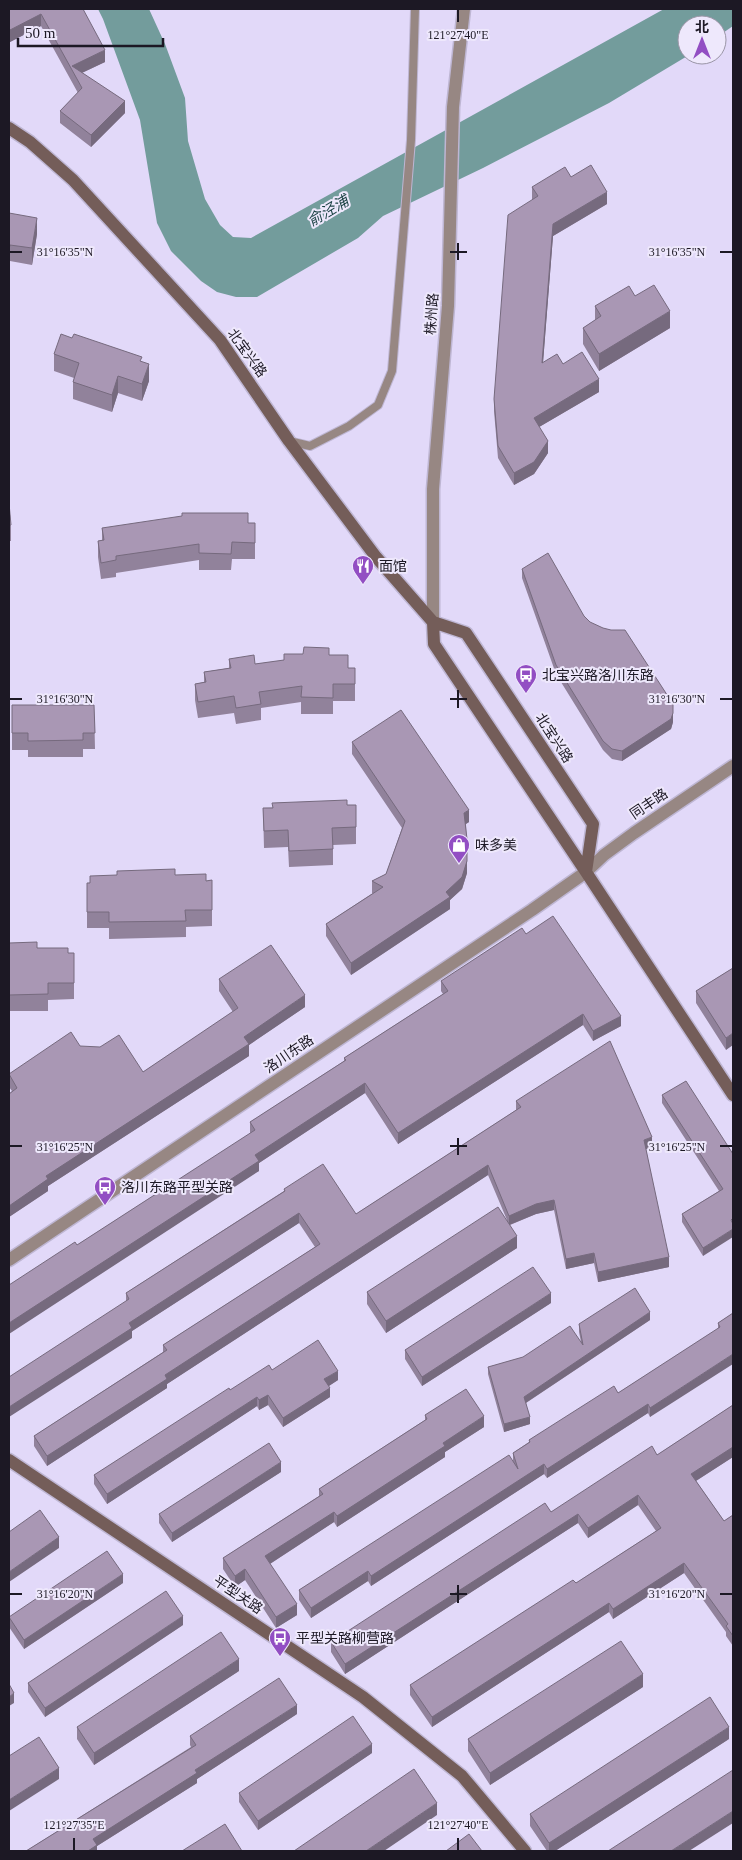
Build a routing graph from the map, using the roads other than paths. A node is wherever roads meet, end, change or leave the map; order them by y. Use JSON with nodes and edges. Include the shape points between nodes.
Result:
{"nodes":[{"id":1,"x":416,"y":9,"type":"edge"},
{"id":2,"x":464,"y":9,"type":"edge"},
{"id":3,"x":9,"y":128,"type":"edge"},
{"id":4,"x":289,"y":441,"type":"junction"},
{"id":5,"x":433,"y":622,"type":"junction"},
{"id":6,"x":733,"y":766,"type":"edge"},
{"id":7,"x":586,"y":872,"type":"junction"},
{"id":8,"x":733,"y":1095,"type":"edge"},
{"id":9,"x":9,"y":1260,"type":"edge"},
{"id":10,"x":9,"y":1460,"type":"edge"},
{"id":11,"x":525,"y":1851,"type":"edge"}],
"edges":[{"from":1,"to":4,"type":"lane","via":[[411,140],[392,371],[378,404],[349,426],[310,446]]},
{"from":2,"to":5,"type":"street","name":"株州路","via":[[453,107],[448,306],[433,489]]},
{"from":3,"to":4,"type":"street","name":"北宝兴路","via":[[73,180],[195,312],[238,363]]},
{"from":4,"to":5,"type":"street","name":"北宝兴路","via":[[376,557]]},
{"from":5,"to":7,"type":"street","via":[[434,644]]},
{"from":5,"to":7,"type":"street","name":"北宝兴路","via":[[466,633],[592,824]]},
{"from":6,"to":7,"type":"street","name":"同丰路","via":[[634,833]]},
{"from":7,"to":8,"type":"street"},
{"from":7,"to":9,"type":"street","name":"洛川东路"},
{"from":10,"to":11,"type":"street","name":"平型关路","via":[[363,1697],[462,1776]]}]}
